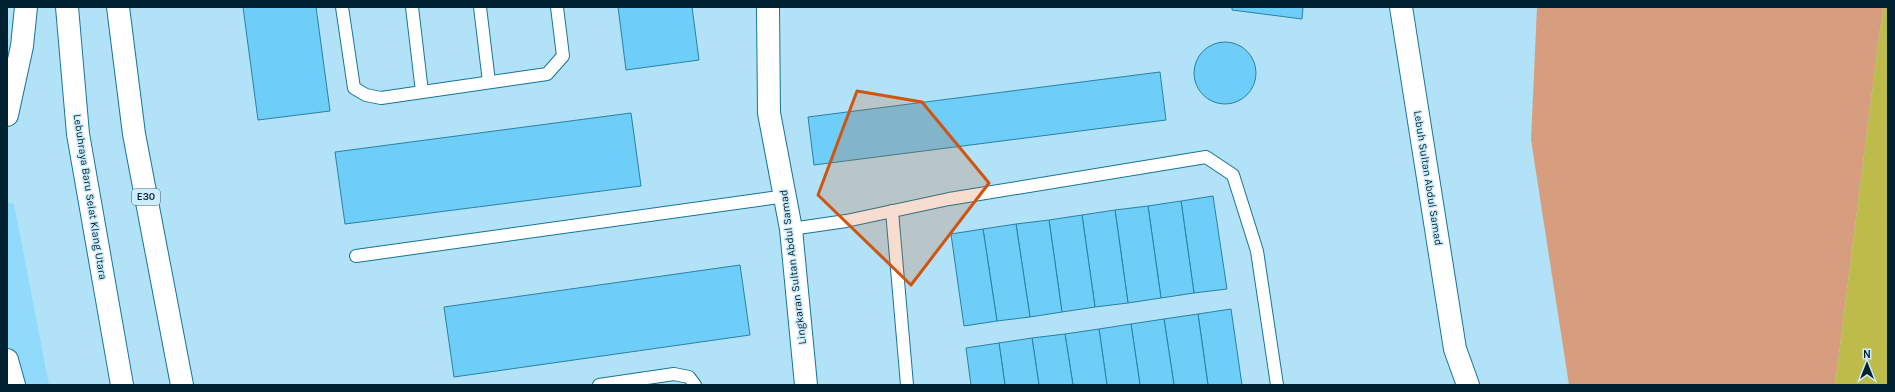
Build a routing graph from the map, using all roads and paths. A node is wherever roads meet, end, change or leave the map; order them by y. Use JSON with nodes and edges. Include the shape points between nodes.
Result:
{"nodes":[{"id":1,"x":26,"y":7,"type":"edge"},
{"id":2,"x":67,"y":7,"type":"edge"},
{"id":3,"x":118,"y":7,"type":"edge"},
{"id":4,"x":342,"y":7,"type":"edge"},
{"id":5,"x":412,"y":7,"type":"edge"},
{"id":6,"x":480,"y":7,"type":"edge"},
{"id":7,"x":557,"y":7,"type":"edge"},
{"id":8,"x":768,"y":7,"type":"edge"},
{"id":9,"x":1401,"y":7,"type":"edge"},
{"id":10,"x":489,"y":82,"type":"junction"},
{"id":11,"x":422,"y":92,"type":"junction"},
{"id":12,"x":7,"y":115,"type":"edge"},
{"id":13,"x":786,"y":196,"type":"junction"},
{"id":14,"x":892,"y":211,"type":"junction"},
{"id":15,"x":791,"y":229,"type":"junction"},
{"id":16,"x":356,"y":256,"type":"dead end"},
{"id":17,"x":1455,"y":350,"type":"junction"},
{"id":18,"x":7,"y":360,"type":"edge"},
{"id":19,"x":14,"y":385,"type":"edge"},
{"id":20,"x":122,"y":385,"type":"edge"},
{"id":21,"x":182,"y":385,"type":"edge"},
{"id":22,"x":599,"y":385,"type":"edge"},
{"id":23,"x":695,"y":385,"type":"edge"},
{"id":24,"x":806,"y":385,"type":"edge"},
{"id":25,"x":907,"y":385,"type":"edge"},
{"id":26,"x":1277,"y":385,"type":"edge"},
{"id":27,"x":1452,"y":385,"type":"edge"},
{"id":28,"x":1468,"y":385,"type":"edge"}],
"edges":[{"from":1,"to":12,"type":"main road","via":[[22,46]]},
{"from":2,"to":20,"type":"main road","name":"Lebuhraya Baru Selat Klang Utara","via":[[78,134]]},
{"from":3,"to":21,"type":"main road","number":"E30","via":[[134,134]]},
{"from":4,"to":11,"type":"lane","via":[[354,88],[366,95],[381,98]]},
{"from":5,"to":11,"type":"lane"},
{"from":6,"to":10,"type":"lane"},
{"from":7,"to":10,"type":"lane","via":[[563,56],[547,74]]},
{"from":8,"to":13,"type":"main road","name":"Lingkaran Sultan Abdul Samad","via":[[769,113]]},
{"from":9,"to":17,"type":"main road","name":"Lebuh Sultan Abdul Samad"},
{"from":10,"to":11,"type":"lane"},
{"from":13,"to":15,"type":"main road","name":"Lingkaran Sultan Abdul Samad"},
{"from":13,"to":16,"type":"lane"},
{"from":14,"to":15,"type":"lane"},
{"from":14,"to":25,"type":"lane"},
{"from":14,"to":26,"type":"lane","via":[[949,199],[1206,157],[1234,175],[1257,251]]},
{"from":15,"to":24,"type":"main road","name":"Lingkaran Sultan Abdul Samad"},
{"from":17,"to":27,"type":"main road","name":"Lebuh Sultan Abdul Samad"},
{"from":17,"to":28,"type":"main road","name":"Lebuh Sultan Abdul Samad"},
{"from":18,"to":19,"type":"main road"},
{"from":22,"to":23,"type":"lane","via":[[674,374],[689,378]]}]}
